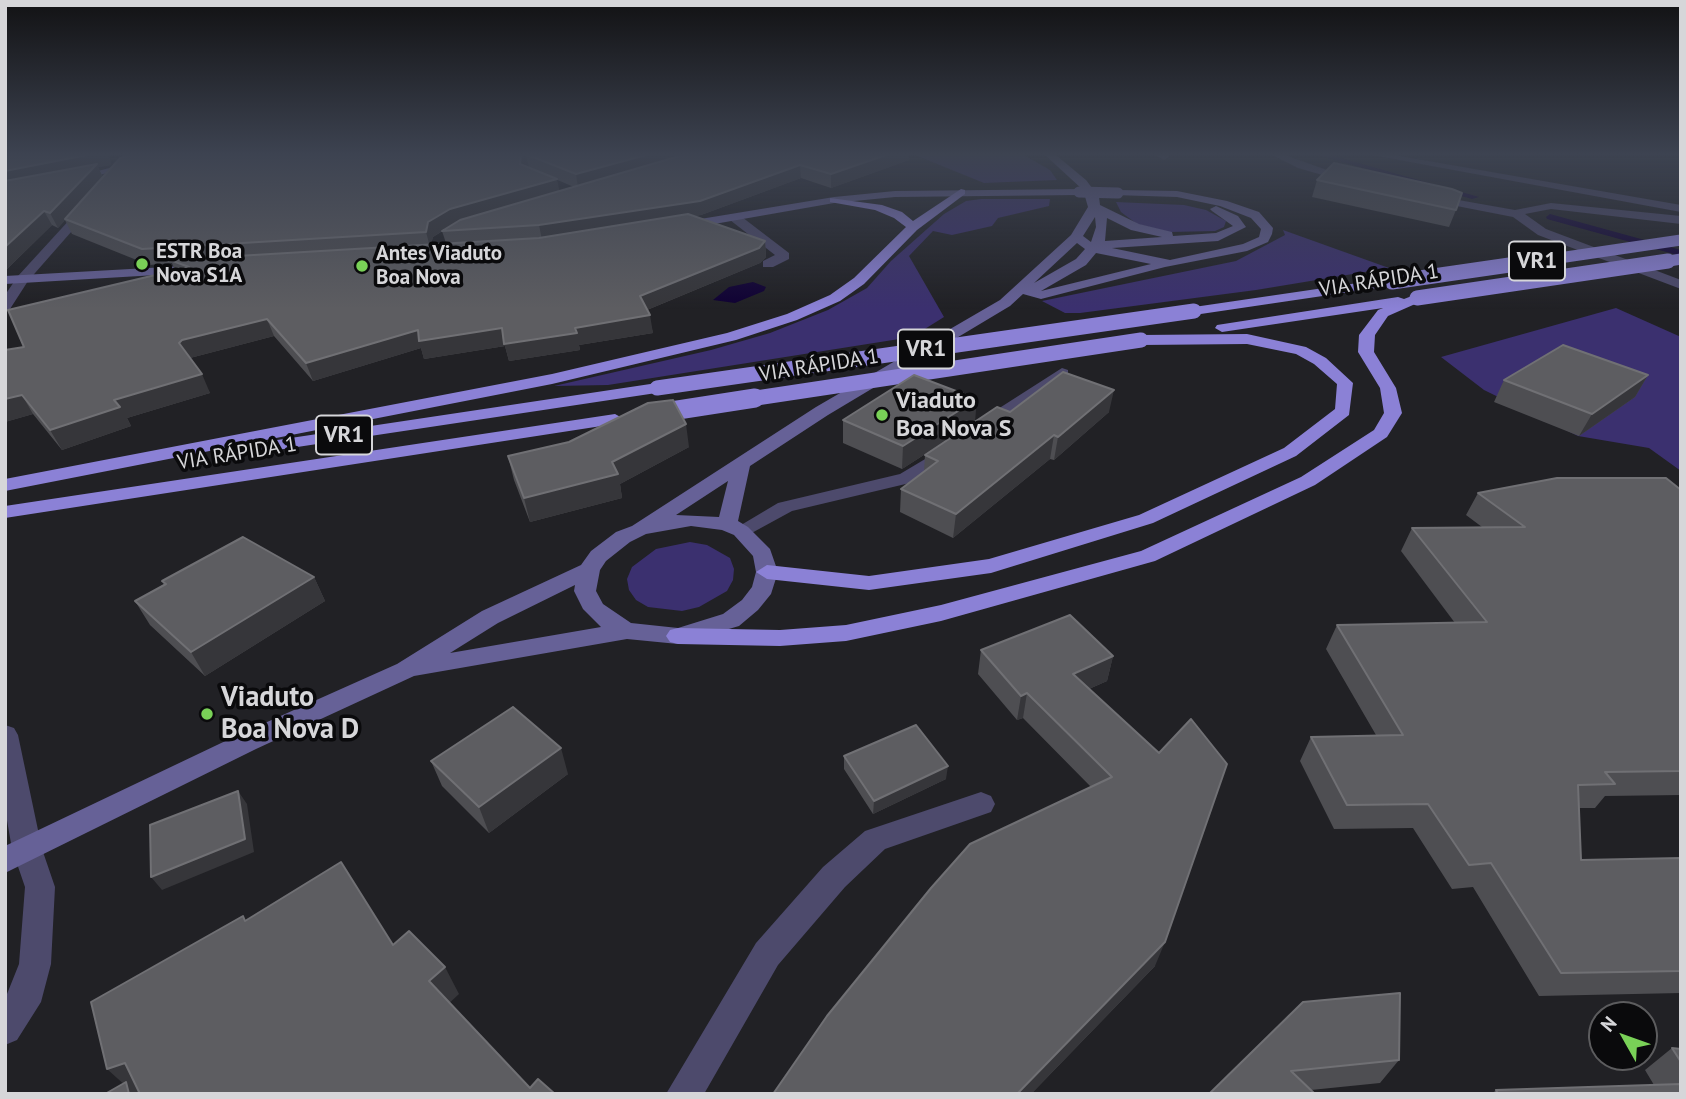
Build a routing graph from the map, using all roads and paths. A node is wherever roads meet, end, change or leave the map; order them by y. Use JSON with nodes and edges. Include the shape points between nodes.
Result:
{"nodes":[{"id":1,"x":87,"y":206,"type":"edge"},
{"id":2,"x":797,"y":206,"type":"edge"},
{"id":3,"x":874,"y":206,"type":"edge"},
{"id":4,"x":941,"y":206,"type":"edge"},
{"id":5,"x":1200,"y":206,"type":"edge"},
{"id":6,"x":1234,"y":206,"type":"edge"},
{"id":7,"x":1476,"y":206,"type":"edge"},
{"id":8,"x":1549,"y":206,"type":"edge"},
{"id":9,"x":1554,"y":206,"type":"edge"},
{"id":10,"x":1094,"y":207,"type":"junction"},
{"id":11,"x":1517,"y":214,"type":"junction"},
{"id":12,"x":734,"y":217,"type":"junction"},
{"id":13,"x":1681,"y":220,"type":"edge"},
{"id":14,"x":913,"y":227,"type":"junction"},
{"id":15,"x":670,"y":228,"type":"edge"},
{"id":16,"x":1186,"y":240,"type":"junction"},
{"id":17,"x":1681,"y":240,"type":"edge"},
{"id":18,"x":1087,"y":244,"type":"junction"},
{"id":19,"x":1681,"y":259,"type":"edge"},
{"id":20,"x":768,"y":264,"type":"dead end"},
{"id":21,"x":1170,"y":264,"type":"junction"},
{"id":22,"x":216,"y":268,"type":"edge"},
{"id":23,"x":23,"y":279,"type":"junction"},
{"id":24,"x":5,"y":280,"type":"edge"},
{"id":25,"x":1681,"y":285,"type":"edge"},
{"id":26,"x":1417,"y":298,"type":"junction"},
{"id":27,"x":1004,"y":303,"type":"junction"},
{"id":28,"x":5,"y":306,"type":"edge"},
{"id":29,"x":1193,"y":335,"type":"junction"},
{"id":30,"x":1062,"y":373,"type":"edge"},
{"id":31,"x":743,"y":461,"type":"junction"},
{"id":32,"x":30,"y":482,"type":"junction"},
{"id":33,"x":5,"y":485,"type":"edge"},
{"id":34,"x":5,"y":512,"type":"edge"},
{"id":35,"x":734,"y":527,"type":"junction"},
{"id":36,"x":639,"y":530,"type":"junction"},
{"id":37,"x":589,"y":570,"type":"junction"},
{"id":38,"x":767,"y":572,"type":"junction"},
{"id":39,"x":627,"y":631,"type":"junction"},
{"id":40,"x":678,"y":636,"type":"junction"},
{"id":41,"x":406,"y":670,"type":"junction"},
{"id":42,"x":5,"y":735,"type":"edge"},
{"id":43,"x":981,"y":804,"type":"dead end"},
{"id":44,"x":16,"y":854,"type":"edge"},
{"id":45,"x":5,"y":1028,"type":"edge"},
{"id":46,"x":684,"y":1094,"type":"edge"}],
"edges":[{"from":1,"to":23,"type":"street"},
{"from":2,"to":12,"type":"main road"},
{"from":3,"to":14,"type":"highway","via":[[898,215]]},
{"from":4,"to":14,"type":"highway"},
{"from":5,"to":16,"type":"main road","via":[[1224,212],[1240,227],[1218,237]]},
{"from":6,"to":21,"type":"main road","via":[[1255,215],[1267,228],[1264,239]]},
{"from":7,"to":11,"type":"street"},
{"from":8,"to":11,"type":"street"},
{"from":9,"to":13,"type":"street"},
{"from":10,"to":16,"type":"main road","via":[[1135,227]]},
{"from":10,"to":18,"type":"main road"},
{"from":10,"to":18,"type":"main road","via":[[1102,227]]},
{"from":11,"to":25,"type":"street","via":[[1542,232]]},
{"from":12,"to":15,"type":"main road"},
{"from":12,"to":20,"type":"street","via":[[784,257]]},
{"from":14,"to":32,"type":"highway","via":[[859,281],[835,298],[731,337],[552,379]]},
{"from":16,"to":18,"type":"main road"},
{"from":17,"to":32,"type":"highway","name":"VIA RÁPIDA 1","number":"VR1","bridge":true},
{"from":18,"to":21,"type":"main road"},
{"from":18,"to":27,"type":"main road","via":[[1058,256]]},
{"from":18,"to":27,"type":"main road","via":[[1081,262]]},
{"from":19,"to":26,"type":"highway","name":"VIA RÁPIDA 1","number":"VR1","bridge":true},
{"from":21,"to":27,"type":"main road"},
{"from":22,"to":23,"type":"main road"},
{"from":23,"to":24,"type":"main road"},
{"from":23,"to":28,"type":"street"},
{"from":26,"to":29,"type":"highway","name":"VIA RÁPIDA 1","number":"VR1"},
{"from":26,"to":40,"type":"highway","via":[[1383,313],[1367,335],[1366,352],[1388,388],[1393,413],[1381,433],[1308,481],[1148,556],[941,613],[846,633],[780,638]]},
{"from":27,"to":31,"type":"main road"},
{"from":29,"to":34,"type":"highway","name":"VIA RÁPIDA 1","number":"VR1","bridge":true},
{"from":29,"to":38,"type":"highway","via":[[1301,350],[1345,383],[1343,411],[1290,452],[1146,519],[991,566],[869,583]]},
{"from":30,"to":35,"type":"street","via":[[907,478],[785,508]]},
{"from":31,"to":35,"type":"main road"},
{"from":31,"to":36,"type":"main road"},
{"from":32,"to":33,"type":"highway","name":"VIA RÁPIDA 1","number":"VR1"},
{"from":35,"to":36,"type":"main road","via":[[673,521]]},
{"from":35,"to":38,"type":"main road","via":[[763,554]]},
{"from":36,"to":37,"type":"main road","via":[[610,546]]},
{"from":37,"to":39,"type":"main road","via":[[585,591],[593,608]]},
{"from":37,"to":41,"type":"main road","via":[[490,617]]},
{"from":38,"to":40,"type":"main road","via":[[763,589],[731,620]]},
{"from":39,"to":40,"type":"main road"},
{"from":39,"to":41,"type":"main road"},
{"from":41,"to":44,"type":"main road"},
{"from":42,"to":44,"type":"street"},
{"from":43,"to":46,"type":"street","via":[[875,840],[834,877],[767,954]]},
{"from":44,"to":45,"type":"street","via":[[40,887],[35,964],[24,1002]]}]}
